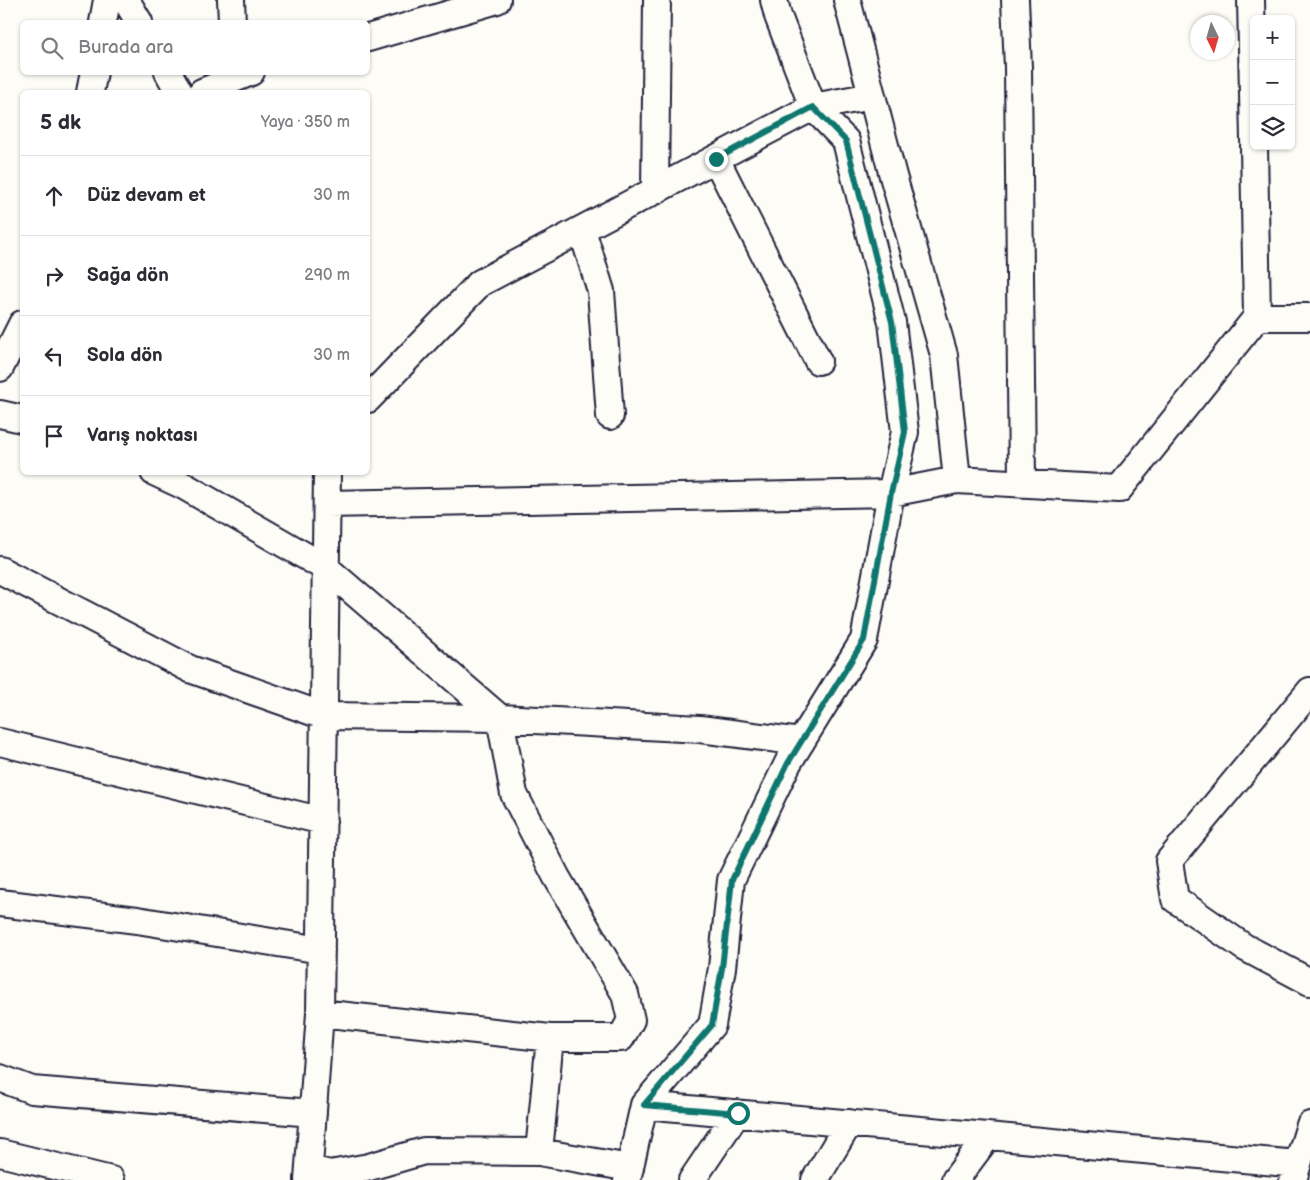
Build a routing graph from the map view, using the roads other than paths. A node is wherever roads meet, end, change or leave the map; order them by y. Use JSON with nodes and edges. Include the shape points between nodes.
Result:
{"nodes":[{"id":1,"x":108,"y":0,"type":"edge"},
{"id":2,"x":126,"y":0,"type":"edge"},
{"id":3,"x":231,"y":0,"type":"edge"},
{"id":4,"x":497,"y":0,"type":"edge"},
{"id":5,"x":657,"y":0,"type":"edge"},
{"id":6,"x":774,"y":0,"type":"edge"},
{"id":7,"x":847,"y":0,"type":"edge"},
{"id":8,"x":1015,"y":0,"type":"edge"},
{"id":9,"x":1251,"y":0,"type":"edge"},
{"id":10,"x":103,"y":20,"type":"edge"},
{"id":11,"x":138,"y":20,"type":"edge"},
{"id":12,"x":232,"y":20,"type":"edge"},
{"id":13,"x":370,"y":37,"type":"edge"},
{"id":14,"x":93,"y":75,"type":"edge"},
{"id":15,"x":170,"y":75,"type":"edge"},
{"id":16,"x":240,"y":75,"type":"edge"},
{"id":17,"x":90,"y":90,"type":"edge"},
{"id":18,"x":178,"y":90,"type":"edge"},
{"id":19,"x":206,"y":90,"type":"edge"},
{"id":20,"x":872,"y":96,"type":"junction"},
{"id":21,"x":1253,"y":105,"type":"edge"},
{"id":22,"x":813,"y":107,"type":"junction"},
{"id":23,"x":1254,"y":150,"type":"edge"},
{"id":24,"x":716,"y":159,"type":"junction"},
{"id":25,"x":654,"y":191,"type":"junction"},
{"id":26,"x":582,"y":230,"type":"junction"},
{"id":27,"x":1257,"y":317,"type":"junction"},
{"id":28,"x":1310,"y":317,"type":"edge"},
{"id":29,"x":20,"y":328,"type":"edge"},
{"id":30,"x":818,"y":361,"type":"dead end"},
{"id":31,"x":0,"y":368,"type":"edge"},
{"id":32,"x":370,"y":397,"type":"edge"},
{"id":33,"x":0,"y":414,"type":"edge"},
{"id":34,"x":610,"y":416,"type":"dead end"},
{"id":35,"x":20,"y":419,"type":"edge"},
{"id":36,"x":160,"y":475,"type":"edge"},
{"id":37,"x":327,"y":475,"type":"edge"},
{"id":38,"x":957,"y":480,"type":"junction"},
{"id":39,"x":1022,"y":483,"type":"junction"},
{"id":40,"x":891,"y":493,"type":"junction"},
{"id":41,"x":327,"y":504,"type":"junction"},
{"id":42,"x":326,"y":568,"type":"junction"},
{"id":43,"x":0,"y":570,"type":"edge"},
{"id":44,"x":1310,"y":691,"type":"edge"},
{"id":45,"x":324,"y":716,"type":"junction"},
{"id":46,"x":500,"y":718,"type":"junction"},
{"id":47,"x":0,"y":742,"type":"edge"},
{"id":48,"x":801,"y":742,"type":"junction"},
{"id":49,"x":323,"y":821,"type":"junction"},
{"id":50,"x":0,"y":902,"type":"edge"},
{"id":51,"x":321,"y":950,"type":"junction"},
{"id":52,"x":1310,"y":982,"type":"edge"},
{"id":53,"x":320,"y":1013,"type":"junction"},
{"id":54,"x":550,"y":1038,"type":"junction"},
{"id":55,"x":0,"y":1078,"type":"edge"},
{"id":56,"x":644,"y":1105,"type":"junction"},
{"id":57,"x":313,"y":1113,"type":"junction"},
{"id":58,"x":738,"y":1113,"type":"junction"},
{"id":59,"x":848,"y":1123,"type":"junction"},
{"id":60,"x":1310,"y":1125,"type":"edge"},
{"id":61,"x":988,"y":1136,"type":"junction"},
{"id":62,"x":539,"y":1152,"type":"junction"},
{"id":63,"x":0,"y":1154,"type":"edge"},
{"id":64,"x":1296,"y":1172,"type":"edge"},
{"id":65,"x":309,"y":1174,"type":"edge"},
{"id":66,"x":628,"y":1174,"type":"edge"},
{"id":67,"x":111,"y":1180,"type":"edge"},
{"id":68,"x":692,"y":1180,"type":"edge"},
{"id":69,"x":815,"y":1180,"type":"edge"},
{"id":70,"x":955,"y":1180,"type":"edge"}],
"edges":[{"from":1,"to":10,"type":"street"},
{"from":2,"to":11,"type":"street"},
{"from":3,"to":12,"type":"street"},
{"from":4,"to":13,"type":"street"},
{"from":5,"to":25,"type":"street"},
{"from":6,"to":22,"type":"street"},
{"from":7,"to":20,"type":"street"},
{"from":8,"to":39,"type":"street"},
{"from":9,"to":21,"type":"street"},
{"from":14,"to":17,"type":"street"},
{"from":15,"to":18,"type":"street"},
{"from":16,"to":19,"type":"street"},
{"from":20,"to":22,"type":"street"},
{"from":20,"to":38,"type":"street","via":[[944,355]]},
{"from":22,"to":24,"type":"street"},
{"from":22,"to":40,"type":"street","via":[[846,141],[892,322],[905,432]]},
{"from":23,"to":27,"type":"street"},
{"from":24,"to":25,"type":"street"},
{"from":24,"to":30,"type":"street"},
{"from":25,"to":26,"type":"street"},
{"from":26,"to":32,"type":"street","via":[[480,283]]},
{"from":26,"to":34,"type":"street","via":[[601,291]]},
{"from":27,"to":28,"type":"street"},
{"from":27,"to":39,"type":"street","via":[[1119,489]]},
{"from":29,"to":31,"type":"street"},
{"from":33,"to":35,"type":"street"},
{"from":36,"to":42,"type":"street"},
{"from":37,"to":41,"type":"street"},
{"from":38,"to":39,"type":"street"},
{"from":38,"to":40,"type":"street"},
{"from":40,"to":41,"type":"street"},
{"from":40,"to":48,"type":"street","via":[[864,640]]},
{"from":41,"to":42,"type":"street"},
{"from":42,"to":45,"type":"street"},
{"from":42,"to":46,"type":"street"},
{"from":43,"to":45,"type":"street","via":[[190,669]]},
{"from":44,"to":52,"type":"street","via":[[1169,861],[1175,898],[1244,947]]},
{"from":45,"to":46,"type":"street"},
{"from":45,"to":49,"type":"street"},
{"from":46,"to":48,"type":"street","via":[[700,729]]},
{"from":46,"to":54,"type":"street","via":[[514,794],[556,876],[625,994],[631,1020],[621,1038]]},
{"from":47,"to":49,"type":"street"},
{"from":48,"to":56,"type":"street","via":[[732,880],[712,1025]]},
{"from":49,"to":51,"type":"street"},
{"from":50,"to":51,"type":"street"},
{"from":51,"to":53,"type":"street"},
{"from":53,"to":54,"type":"street"},
{"from":53,"to":57,"type":"street"},
{"from":54,"to":62,"type":"street"},
{"from":55,"to":57,"type":"street","via":[[32,1090]]},
{"from":56,"to":58,"type":"street"},
{"from":56,"to":66,"type":"street"},
{"from":57,"to":65,"type":"street"},
{"from":58,"to":59,"type":"street"},
{"from":58,"to":68,"type":"street"},
{"from":59,"to":61,"type":"street"},
{"from":59,"to":69,"type":"street"},
{"from":60,"to":64,"type":"street"},
{"from":61,"to":64,"type":"street"},
{"from":61,"to":70,"type":"street"},
{"from":62,"to":65,"type":"street","via":[[424,1151],[369,1167]]},
{"from":62,"to":66,"type":"street"},
{"from":63,"to":67,"type":"street"}]}
